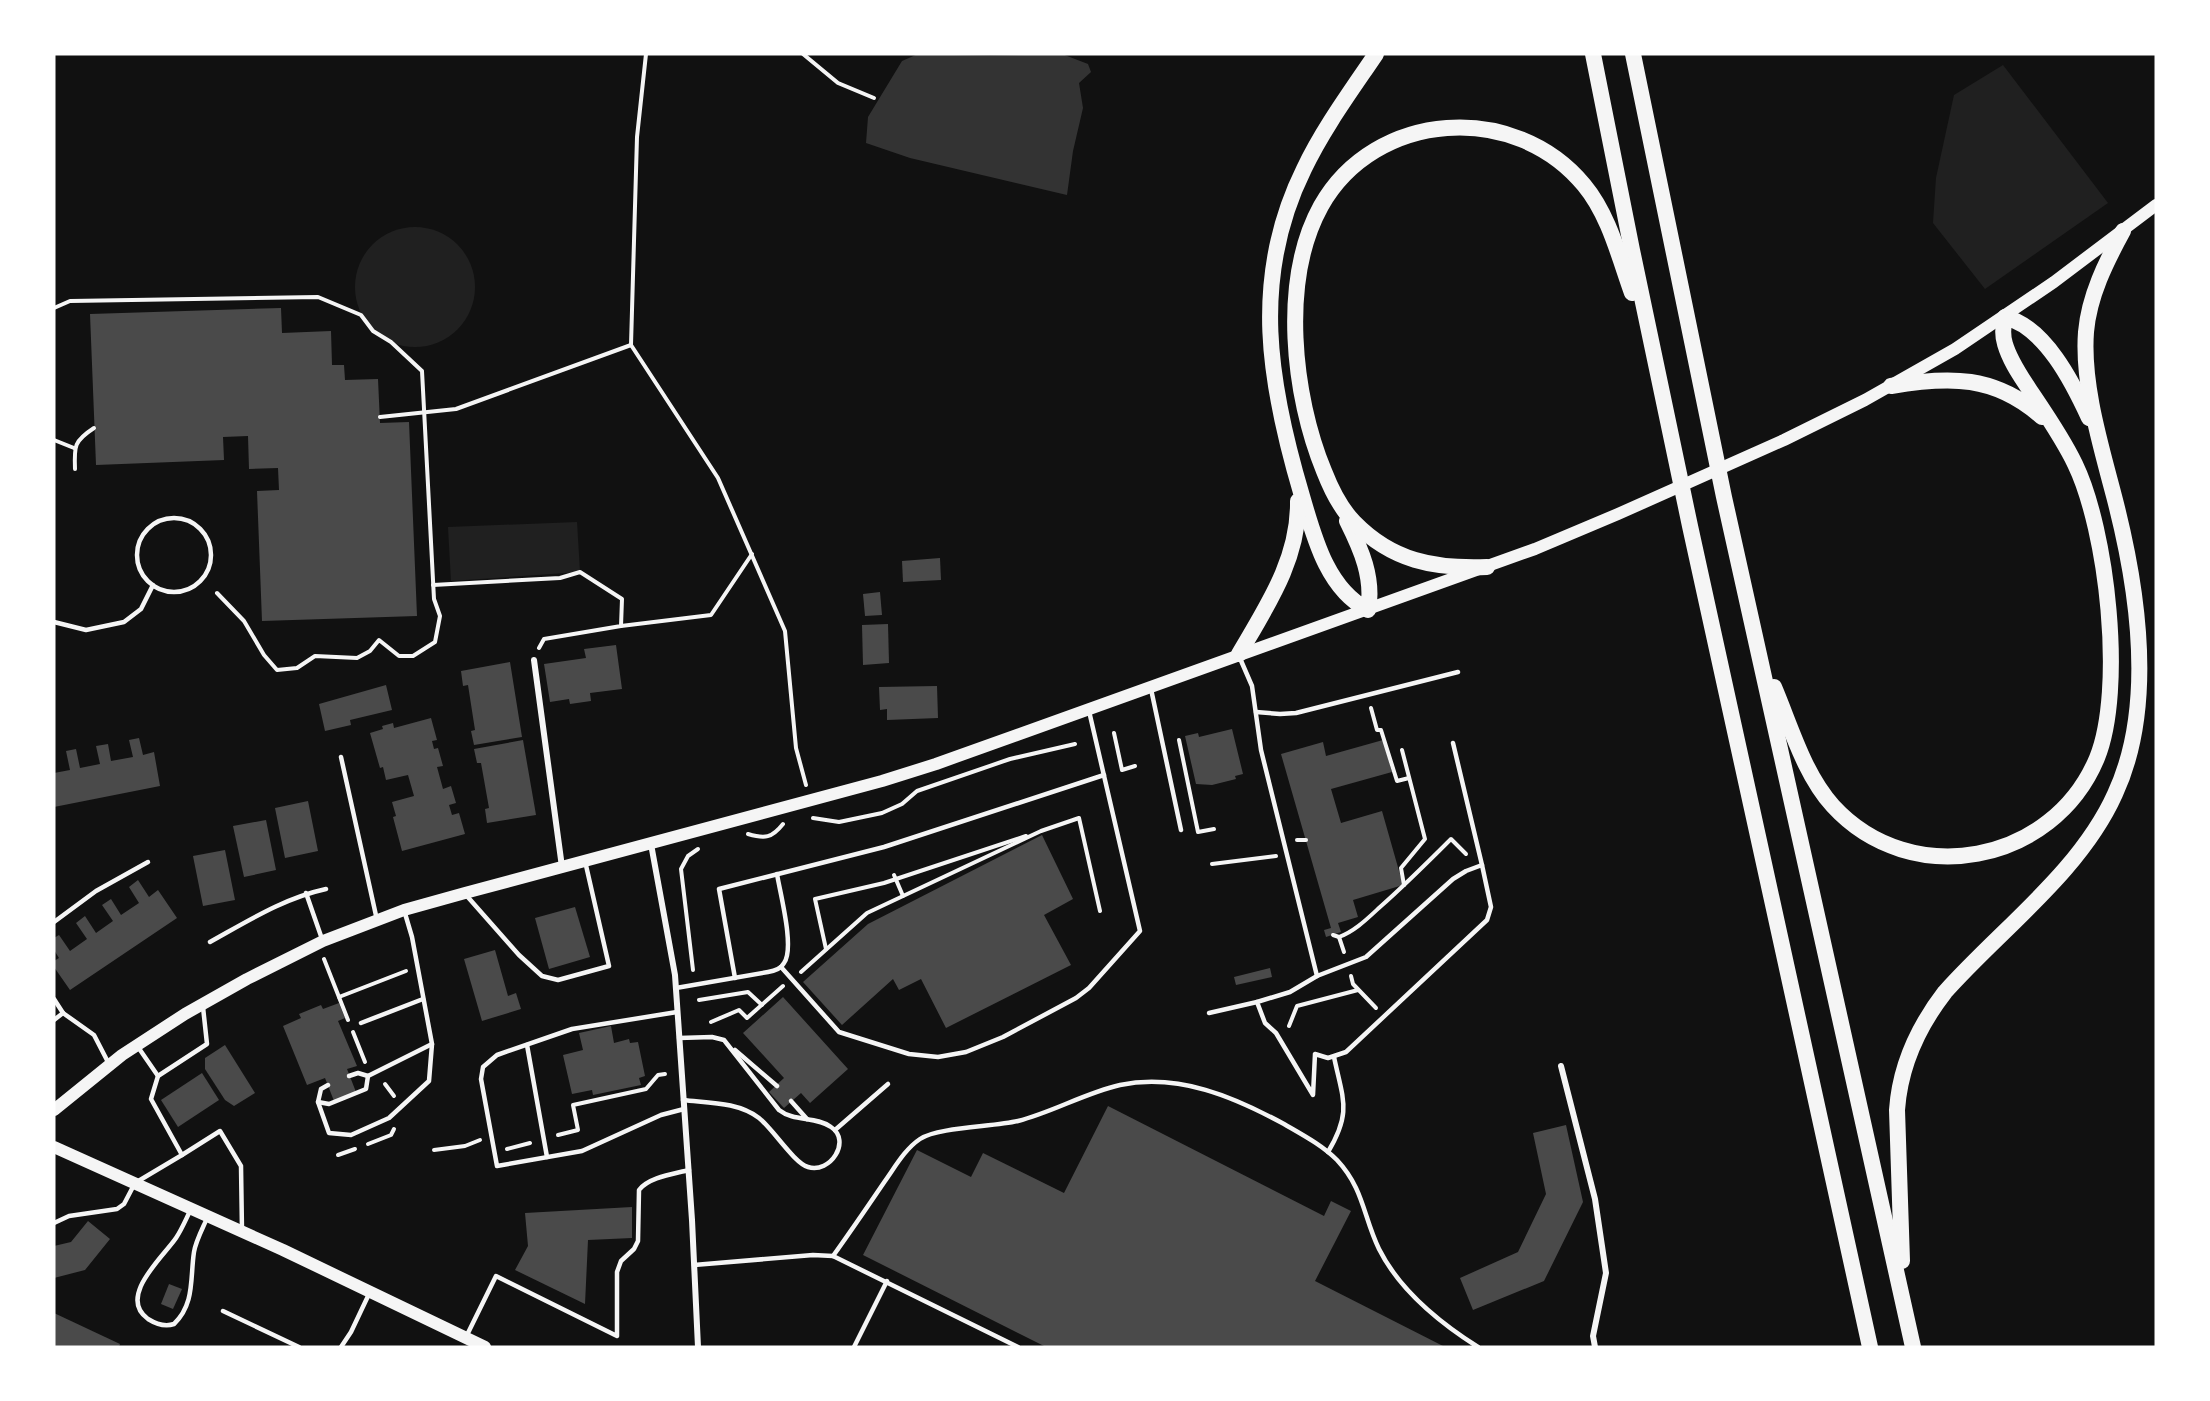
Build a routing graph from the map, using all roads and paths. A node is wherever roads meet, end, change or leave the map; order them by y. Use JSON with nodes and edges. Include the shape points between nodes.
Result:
{"nodes":[{"id":1,"x":646,"y":54,"type":"edge"},
{"id":2,"x":803,"y":54,"type":"edge"},
{"id":3,"x":1376,"y":54,"type":"edge"},
{"id":4,"x":1593,"y":54,"type":"edge"},
{"id":5,"x":1633,"y":54,"type":"edge"},
{"id":6,"x":874,"y":98,"type":"dead end"},
{"id":7,"x":2156,"y":205,"type":"edge"},
{"id":8,"x":2123,"y":231,"type":"junction"},
{"id":9,"x":54,"y":308,"type":"edge"},
{"id":10,"x":2005,"y":317,"type":"junction"},
{"id":11,"x":632,"y":345,"type":"junction"},
{"id":12,"x":1652,"y":346,"type":"junction"},
{"id":13,"x":1891,"y":386,"type":"junction"},
{"id":14,"x":423,"y":412,"type":"junction"},
{"id":15,"x":380,"y":417,"type":"dead end"},
{"id":16,"x":94,"y":428,"type":"dead end"},
{"id":17,"x":2058,"y":434,"type":"junction"},
{"id":18,"x":54,"y":440,"type":"edge"},
{"id":19,"x":74,"y":448,"type":"junction"},
{"id":20,"x":2106,"y":467,"type":"junction"},
{"id":21,"x":1294,"y":468,"type":"junction"},
{"id":22,"x":75,"y":469,"type":"dead end"},
{"id":23,"x":1335,"y":497,"type":"junction"},
{"id":24,"x":752,"y":554,"type":"junction"},
{"id":25,"x":1487,"y":567,"type":"junction"},
{"id":26,"x":153,"y":585,"type":"junction"},
{"id":27,"x":433,"y":585,"type":"junction"},
{"id":28,"x":217,"y":593,"type":"dead end"},
{"id":29,"x":1368,"y":610,"type":"junction"},
{"id":30,"x":54,"y":622,"type":"edge"},
{"id":31,"x":621,"y":626,"type":"junction"},
{"id":32,"x":1758,"y":648,"type":"junction"},
{"id":33,"x":1239,"y":654,"type":"junction"},
{"id":34,"x":534,"y":660,"type":"joint"},
{"id":35,"x":1458,"y":672,"type":"dead end"},
{"id":36,"x":1150,"y":686,"type":"junction"},
{"id":37,"x":1366,"y":695,"type":"junction"},
{"id":38,"x":1089,"y":709,"type":"junction"},
{"id":39,"x":1256,"y":712,"type":"junction"},
{"id":40,"x":1114,"y":733,"type":"dead end"},
{"id":41,"x":1179,"y":740,"type":"dead end"},
{"id":42,"x":1453,"y":743,"type":"dead end"},
{"id":43,"x":1075,"y":744,"type":"dead end"},
{"id":44,"x":1402,"y":750,"type":"dead end"},
{"id":45,"x":341,"y":757,"type":"dead end"},
{"id":46,"x":1135,"y":766,"type":"dead end"},
{"id":47,"x":1104,"y":775,"type":"junction"},
{"id":48,"x":1409,"y":778,"type":"junction"},
{"id":49,"x":807,"y":786,"type":"dead end"},
{"id":50,"x":806,"y":819,"type":"dead end"},
{"id":51,"x":790,"y":821,"type":"dead end"},
{"id":52,"x":1214,"y":829,"type":"dead end"},
{"id":53,"x":1181,"y":830,"type":"dead end"},
{"id":54,"x":1041,"y":831,"type":"junction"},
{"id":55,"x":739,"y":837,"type":"dead end"},
{"id":56,"x":1306,"y":840,"type":"dead end"},
{"id":57,"x":650,"y":843,"type":"junction"},
{"id":58,"x":708,"y":846,"type":"dead end"},
{"id":59,"x":1287,"y":848,"type":"junction"},
{"id":60,"x":1466,"y":854,"type":"dead end"},
{"id":61,"x":585,"y":861,"type":"junction"},
{"id":62,"x":148,"y":862,"type":"dead end"},
{"id":63,"x":1212,"y":864,"type":"dead end"},
{"id":64,"x":1482,"y":865,"type":"junction"},
{"id":65,"x":562,"y":867,"type":"junction"},
{"id":66,"x":777,"y":874,"type":"junction"},
{"id":67,"x":895,"y":877,"type":"junction"},
{"id":68,"x":1404,"y":886,"type":"junction"},
{"id":69,"x":326,"y":889,"type":"dead end"},
{"id":70,"x":306,"y":893,"type":"junction"},
{"id":71,"x":465,"y":893,"type":"junction"},
{"id":72,"x":903,"y":896,"type":"junction"},
{"id":73,"x":404,"y":910,"type":"junction"},
{"id":74,"x":1100,"y":911,"type":"dead end"},
{"id":75,"x":377,"y":920,"type":"junction"},
{"id":76,"x":54,"y":922,"type":"edge"},
{"id":77,"x":1339,"y":937,"type":"dead end"},
{"id":78,"x":323,"y":941,"type":"junction"},
{"id":79,"x":210,"y":942,"type":"dead end"},
{"id":80,"x":826,"y":949,"type":"junction"},
{"id":81,"x":324,"y":959,"type":"dead end"},
{"id":82,"x":418,"y":966,"type":"junction"},
{"id":83,"x":781,"y":967,"type":"junction"},
{"id":84,"x":693,"y":970,"type":"dead end"},
{"id":85,"x":800,"y":972,"type":"dead end"},
{"id":86,"x":1317,"y":976,"type":"junction"},
{"id":87,"x":735,"y":978,"type":"junction"},
{"id":88,"x":785,"y":984,"type":"dead end"},
{"id":89,"x":770,"y":985,"type":"dead end"},
{"id":90,"x":676,"y":988,"type":"junction"},
{"id":91,"x":1358,"y":990,"type":"dead end"},
{"id":92,"x":772,"y":996,"type":"junction"},
{"id":93,"x":339,"y":997,"type":"junction"},
{"id":94,"x":54,"y":999,"type":"edge"},
{"id":95,"x":423,"y":999,"type":"junction"},
{"id":96,"x":699,"y":1000,"type":"dead end"},
{"id":97,"x":1257,"y":1002,"type":"junction"},
{"id":98,"x":202,"y":1003,"type":"junction"},
{"id":99,"x":762,"y":1005,"type":"junction"},
{"id":100,"x":677,"y":1012,"type":"junction"},
{"id":101,"x":1209,"y":1012,"type":"dead end"},
{"id":102,"x":63,"y":1013,"type":"junction"},
{"id":103,"x":54,"y":1020,"type":"edge"},
{"id":104,"x":711,"y":1022,"type":"dead end"},
{"id":105,"x":361,"y":1023,"type":"dead end"},
{"id":106,"x":1289,"y":1026,"type":"dead end"},
{"id":107,"x":679,"y":1038,"type":"junction"},
{"id":108,"x":432,"y":1044,"type":"junction"},
{"id":109,"x":137,"y":1045,"type":"junction"},
{"id":110,"x":527,"y":1045,"type":"junction"},
{"id":111,"x":731,"y":1047,"type":"junction"},
{"id":112,"x":1334,"y":1057,"type":"junction"},
{"id":113,"x":366,"y":1064,"type":"dead end"},
{"id":114,"x":110,"y":1065,"type":"junction"},
{"id":115,"x":1561,"y":1066,"type":"dead end"},
{"id":116,"x":665,"y":1074,"type":"dead end"},
{"id":117,"x":158,"y":1076,"type":"junction"},
{"id":118,"x":349,"y":1076,"type":"dead end"},
{"id":119,"x":368,"y":1076,"type":"junction"},
{"id":120,"x":386,"y":1084,"type":"dead end"},
{"id":121,"x":888,"y":1084,"type":"dead end"},
{"id":122,"x":328,"y":1085,"type":"dead end"},
{"id":123,"x":777,"y":1086,"type":"dead end"},
{"id":124,"x":395,"y":1096,"type":"dead end"},
{"id":125,"x":684,"y":1100,"type":"junction"},
{"id":126,"x":791,"y":1101,"type":"dead end"},
{"id":127,"x":318,"y":1102,"type":"junction"},
{"id":128,"x":54,"y":1110,"type":"edge"},
{"id":129,"x":684,"y":1110,"type":"junction"},
{"id":130,"x":809,"y":1120,"type":"junction"},
{"id":131,"x":835,"y":1130,"type":"junction"},
{"id":132,"x":558,"y":1135,"type":"dead end"},
{"id":133,"x":484,"y":1139,"type":"dead end"},
{"id":134,"x":530,"y":1143,"type":"dead end"},
{"id":135,"x":54,"y":1148,"type":"edge"},
{"id":136,"x":507,"y":1149,"type":"dead end"},
{"id":137,"x":434,"y":1150,"type":"dead end"},
{"id":138,"x":1328,"y":1152,"type":"junction"},
{"id":139,"x":182,"y":1155,"type":"junction"},
{"id":140,"x":547,"y":1157,"type":"junction"},
{"id":141,"x":689,"y":1170,"type":"junction"},
{"id":142,"x":135,"y":1184,"type":"junction"},
{"id":143,"x":191,"y":1209,"type":"junction"},
{"id":144,"x":208,"y":1216,"type":"junction"},
{"id":145,"x":54,"y":1223,"type":"edge"},
{"id":146,"x":242,"y":1232,"type":"junction"},
{"id":147,"x":833,"y":1256,"type":"junction"},
{"id":148,"x":694,"y":1265,"type":"junction"},
{"id":149,"x":887,"y":1281,"type":"junction"},
{"id":150,"x":370,"y":1291,"type":"junction"},
{"id":151,"x":1904,"y":1306,"type":"junction"},
{"id":152,"x":223,"y":1311,"type":"dead end"},
{"id":153,"x":466,"y":1338,"type":"junction"},
{"id":154,"x":299,"y":1347,"type":"edge"},
{"id":155,"x":341,"y":1347,"type":"edge"},
{"id":156,"x":484,"y":1347,"type":"edge"},
{"id":157,"x":698,"y":1347,"type":"edge"},
{"id":158,"x":854,"y":1347,"type":"edge"},
{"id":159,"x":1018,"y":1347,"type":"edge"},
{"id":160,"x":1478,"y":1347,"type":"edge"},
{"id":161,"x":1595,"y":1347,"type":"edge"},
{"id":162,"x":1870,"y":1347,"type":"edge"},
{"id":163,"x":1913,"y":1347,"type":"edge"}],
"edges":[{"from":1,"to":11,"type":"path","via":[[637,137]]},
{"from":2,"to":6,"type":"path","via":[[838,83]]},
{"from":3,"to":21,"type":"highway","via":[[1304,168],[1288,206],[1277,249],[1271,293],[1271,359]]},
{"from":4,"to":12,"type":"highway"},
{"from":5,"to":32,"type":"highway"},
{"from":7,"to":8,"type":"main road"},
{"from":8,"to":10,"type":"main road"},
{"from":8,"to":20,"type":"highway","via":[[2100,279],[2086,331],[2090,389]]},
{"from":9,"to":14,"type":"path","via":[[70,300],[318,297],[361,315],[373,331],[422,371]]},
{"from":10,"to":13,"type":"main road"},
{"from":10,"to":17,"type":"highway","via":[[2003,334],[2008,352]]},
{"from":10,"to":20,"type":"highway","via":[[2034,334],[2063,370],[2086,411]]},
{"from":11,"to":14,"type":"path","via":[[456,409]]},
{"from":11,"to":24,"type":"path","via":[[718,478]]},
{"from":12,"to":23,"type":"highway","via":[[1601,211],[1583,184],[1561,163],[1524,140],[1478,128],[1428,130],[1389,143],[1360,159],[1328,195],[1311,226],[1299,275],[1296,320],[1300,382],[1314,443]]},
{"from":12,"to":162,"type":"highway"},
{"from":13,"to":17,"type":"highway","via":[[1941,379],[1986,385],[2025,404]]},
{"from":13,"to":25,"type":"main road","via":[[1784,440]]},
{"from":14,"to":15,"type":"path"},
{"from":14,"to":27,"type":"path"},
{"from":16,"to":19,"type":"path"},
{"from":17,"to":32,"type":"highway","via":[[2082,481],[2096,530],[2109,620],[2110,690],[2105,728],[2092,767],[2074,796],[2042,827],[1996,849],[1946,856],[1895,848],[1860,830],[1833,806],[1814,779]]},
{"from":18,"to":19,"type":"path"},
{"from":19,"to":22,"type":"path"},
{"from":20,"to":151,"type":"highway","via":[[2127,550],[2135,614],[2138,693],[2129,755],[2116,794],[2088,841],[1950,987],[1913,1044],[1899,1087],[1897,1110]]},
{"from":21,"to":29,"type":"highway","via":[[1311,525],[1335,580],[1347,596]]},
{"from":21,"to":33,"type":"highway","via":[[1298,501],[1295,542],[1276,590]]},
{"from":23,"to":25,"type":"highway","via":[[1361,529],[1396,552],[1438,566]]},
{"from":23,"to":29,"type":"highway","via":[[1367,569],[1371,585]]},
{"from":24,"to":31,"type":"path","via":[[711,615]]},
{"from":24,"to":49,"type":"path","via":[[785,631],[796,748]]},
{"from":25,"to":29,"type":"main road"},
{"from":26,"to":26,"type":"lane","via":[[177,591],[199,582],[206,572],[210,549],[206,537],[189,521],[165,519],[145,531],[139,542],[138,560],[144,577]]},
{"from":26,"to":30,"type":"lane","via":[[141,609],[124,622],[86,630]]},
{"from":27,"to":28,"type":"path","via":[[440,616],[435,642],[413,656],[399,656],[379,640],[357,658],[315,656],[297,668],[277,670],[244,621]]},
{"from":27,"to":31,"type":"path","via":[[560,578],[580,572],[622,599]]},
{"from":29,"to":33,"type":"main road"},
{"from":31,"to":34,"type":"path","via":[[544,639]]},
{"from":32,"to":151,"type":"highway"},
{"from":33,"to":36,"type":"main road"},
{"from":33,"to":39,"type":"lane","via":[[1252,686]]},
{"from":34,"to":65,"type":"street"},
{"from":35,"to":37,"type":"lane"},
{"from":36,"to":38,"type":"main road"},
{"from":36,"to":53,"type":"lane"},
{"from":37,"to":39,"type":"lane","via":[[1296,713]]},
{"from":37,"to":48,"type":"path","via":[[1397,781]]},
{"from":38,"to":47,"type":"lane"},
{"from":38,"to":57,"type":"main road","via":[[882,781]]},
{"from":39,"to":59,"type":"lane","via":[[1259,742]]},
{"from":40,"to":46,"type":"path","via":[[1122,770]]},
{"from":41,"to":52,"type":"path","via":[[1198,832]]},
{"from":42,"to":64,"type":"lane"},
{"from":43,"to":50,"type":"path","via":[[1010,759],[917,791],[902,804],[882,813],[839,822]]},
{"from":44,"to":48,"type":"path"},
{"from":45,"to":75,"type":"lane"},
{"from":47,"to":66,"type":"lane","via":[[884,847]]},
{"from":47,"to":83,"type":"lane","via":[[1140,931],[1076,999],[1019,1030],[966,1052],[920,1056],[845,1035],[834,1028]]},
{"from":48,"to":68,"type":"path","via":[[1425,839],[1401,868]]},
{"from":51,"to":55,"type":"path","via":[[783,823],[775,834]]},
{"from":54,"to":67,"type":"path"},
{"from":54,"to":72,"type":"path"},
{"from":54,"to":74,"type":"path","via":[[1078,818]]},
{"from":56,"to":59,"type":"path","via":[[1298,840]]},
{"from":57,"to":61,"type":"main road"},
{"from":57,"to":90,"type":"street"},
{"from":58,"to":84,"type":"path","via":[[688,856],[681,869]]},
{"from":59,"to":63,"type":"path","via":[[1276,856]]},
{"from":59,"to":86,"type":"lane"},
{"from":60,"to":68,"type":"path","via":[[1451,839]]},
{"from":61,"to":65,"type":"main road"},
{"from":61,"to":71,"type":"lane","via":[[609,966],[558,980],[542,976],[519,955]]},
{"from":62,"to":76,"type":"lane","via":[[96,891]]},
{"from":64,"to":86,"type":"lane","via":[[1453,879],[1366,957]]},
{"from":64,"to":112,"type":"lane","via":[[1491,908],[1484,925],[1346,1052]]},
{"from":65,"to":71,"type":"main road"},
{"from":66,"to":83,"type":"lane","via":[[789,943]]},
{"from":66,"to":87,"type":"lane","via":[[719,889]]},
{"from":67,"to":72,"type":"path"},
{"from":67,"to":80,"type":"path","via":[[814,899]]},
{"from":68,"to":77,"type":"path","via":[[1350,933]]},
{"from":69,"to":70,"type":"lane"},
{"from":70,"to":78,"type":"lane"},
{"from":70,"to":79,"type":"lane"},
{"from":71,"to":73,"type":"main road"},
{"from":72,"to":80,"type":"path","via":[[867,913]]},
{"from":73,"to":75,"type":"main road"},
{"from":73,"to":82,"type":"lane"},
{"from":75,"to":78,"type":"main road"},
{"from":78,"to":98,"type":"main road"},
{"from":80,"to":85,"type":"path"},
{"from":81,"to":93,"type":"path"},
{"from":82,"to":93,"type":"path"},
{"from":82,"to":95,"type":"lane"},
{"from":83,"to":87,"type":"lane"},
{"from":86,"to":97,"type":"lane","via":[[1290,992]]},
{"from":87,"to":90,"type":"lane"},
{"from":88,"to":92,"type":"path"},
{"from":89,"to":92,"type":"path"},
{"from":90,"to":100,"type":"street"},
{"from":91,"to":106,"type":"path","via":[[1298,1006]]},
{"from":92,"to":99,"type":"path"},
{"from":93,"to":113,"type":"path"},
{"from":94,"to":102,"type":"lane"},
{"from":95,"to":105,"type":"lane"},
{"from":95,"to":108,"type":"lane"},
{"from":96,"to":99,"type":"path","via":[[748,992]]},
{"from":97,"to":101,"type":"lane"},
{"from":97,"to":112,"type":"lane","via":[[1264,1023],[1276,1033],[1313,1095],[1315,1054]]},
{"from":98,"to":109,"type":"main road"},
{"from":98,"to":117,"type":"lane","via":[[207,1044]]},
{"from":99,"to":104,"type":"path","via":[[747,1018],[739,1010]]},
{"from":100,"to":107,"type":"street"},
{"from":100,"to":110,"type":"lane","via":[[572,1029]]},
{"from":102,"to":103,"type":"lane"},
{"from":102,"to":114,"type":"lane","via":[[94,1035]]},
{"from":107,"to":111,"type":"lane","via":[[716,1037]]},
{"from":107,"to":125,"type":"street"},
{"from":108,"to":119,"type":"lane"},
{"from":108,"to":127,"type":"lane","via":[[429,1081],[395,1113],[351,1135],[329,1133]]},
{"from":109,"to":114,"type":"main road"},
{"from":109,"to":117,"type":"lane"},
{"from":110,"to":140,"type":"lane"},
{"from":110,"to":140,"type":"lane","via":[[497,1055],[483,1067],[481,1078],[494,1154],[497,1166]]},
{"from":111,"to":123,"type":"lane"},
{"from":111,"to":130,"type":"lane","via":[[779,1110],[790,1117]]},
{"from":112,"to":138,"type":"lane","via":[[1344,1115]]},
{"from":114,"to":128,"type":"main road"},
{"from":115,"to":161,"type":"street","via":[[1595,1200],[1606,1273],[1593,1336]]},
{"from":116,"to":132,"type":"path","via":[[658,1075],[646,1089],[573,1105],[578,1130]]},
{"from":117,"to":139,"type":"lane","via":[[151,1099]]},
{"from":118,"to":119,"type":"lane"},
{"from":119,"to":127,"type":"lane","via":[[366,1089],[329,1104]]},
{"from":120,"to":124,"type":"path"},
{"from":121,"to":131,"type":"lane"},
{"from":122,"to":127,"type":"lane","via":[[321,1089]]},
{"from":125,"to":129,"type":"street"},
{"from":125,"to":131,"type":"lane","via":[[748,1111],[808,1167],[820,1168],[834,1159],[840,1144]]},
{"from":126,"to":130,"type":"lane"},
{"from":129,"to":140,"type":"lane","via":[[661,1115],[582,1151]]},
{"from":129,"to":141,"type":"street"},
{"from":130,"to":131,"type":"lane"},
{"from":133,"to":137,"type":"path"},
{"from":134,"to":136,"type":"path"},
{"from":135,"to":142,"type":"main road"},
{"from":138,"to":147,"type":"lane","via":[[1252,1107],[1212,1092],[1163,1081],[1119,1085],[1020,1121],[934,1133],[919,1140],[907,1151]]},
{"from":138,"to":160,"type":"lane","via":[[1358,1189],[1379,1249],[1392,1269],[1435,1317]]},
{"from":139,"to":142,"type":"lane"},
{"from":139,"to":146,"type":"lane","via":[[220,1131],[241,1166]]},
{"from":141,"to":148,"type":"street"},
{"from":141,"to":153,"type":"lane","via":[[653,1181],[639,1190],[638,1241],[621,1260],[617,1272],[617,1336],[496,1276]]},
{"from":142,"to":143,"type":"main road"},
{"from":142,"to":145,"type":"lane","via":[[117,1209],[75,1215]]},
{"from":143,"to":144,"type":"main road"},
{"from":143,"to":144,"type":"lane","via":[[179,1234],[152,1268],[137,1299],[139,1309],[158,1324],[174,1324],[185,1308],[192,1284],[195,1247]]},
{"from":144,"to":146,"type":"main road"},
{"from":146,"to":150,"type":"main road"},
{"from":147,"to":148,"type":"lane"},
{"from":147,"to":149,"type":"lane"},
{"from":148,"to":157,"type":"street"},
{"from":149,"to":158,"type":"lane"},
{"from":149,"to":159,"type":"lane"},
{"from":150,"to":153,"type":"main road"},
{"from":150,"to":155,"type":"lane"},
{"from":151,"to":163,"type":"highway"},
{"from":152,"to":154,"type":"lane"},
{"from":153,"to":156,"type":"main road"}]}
